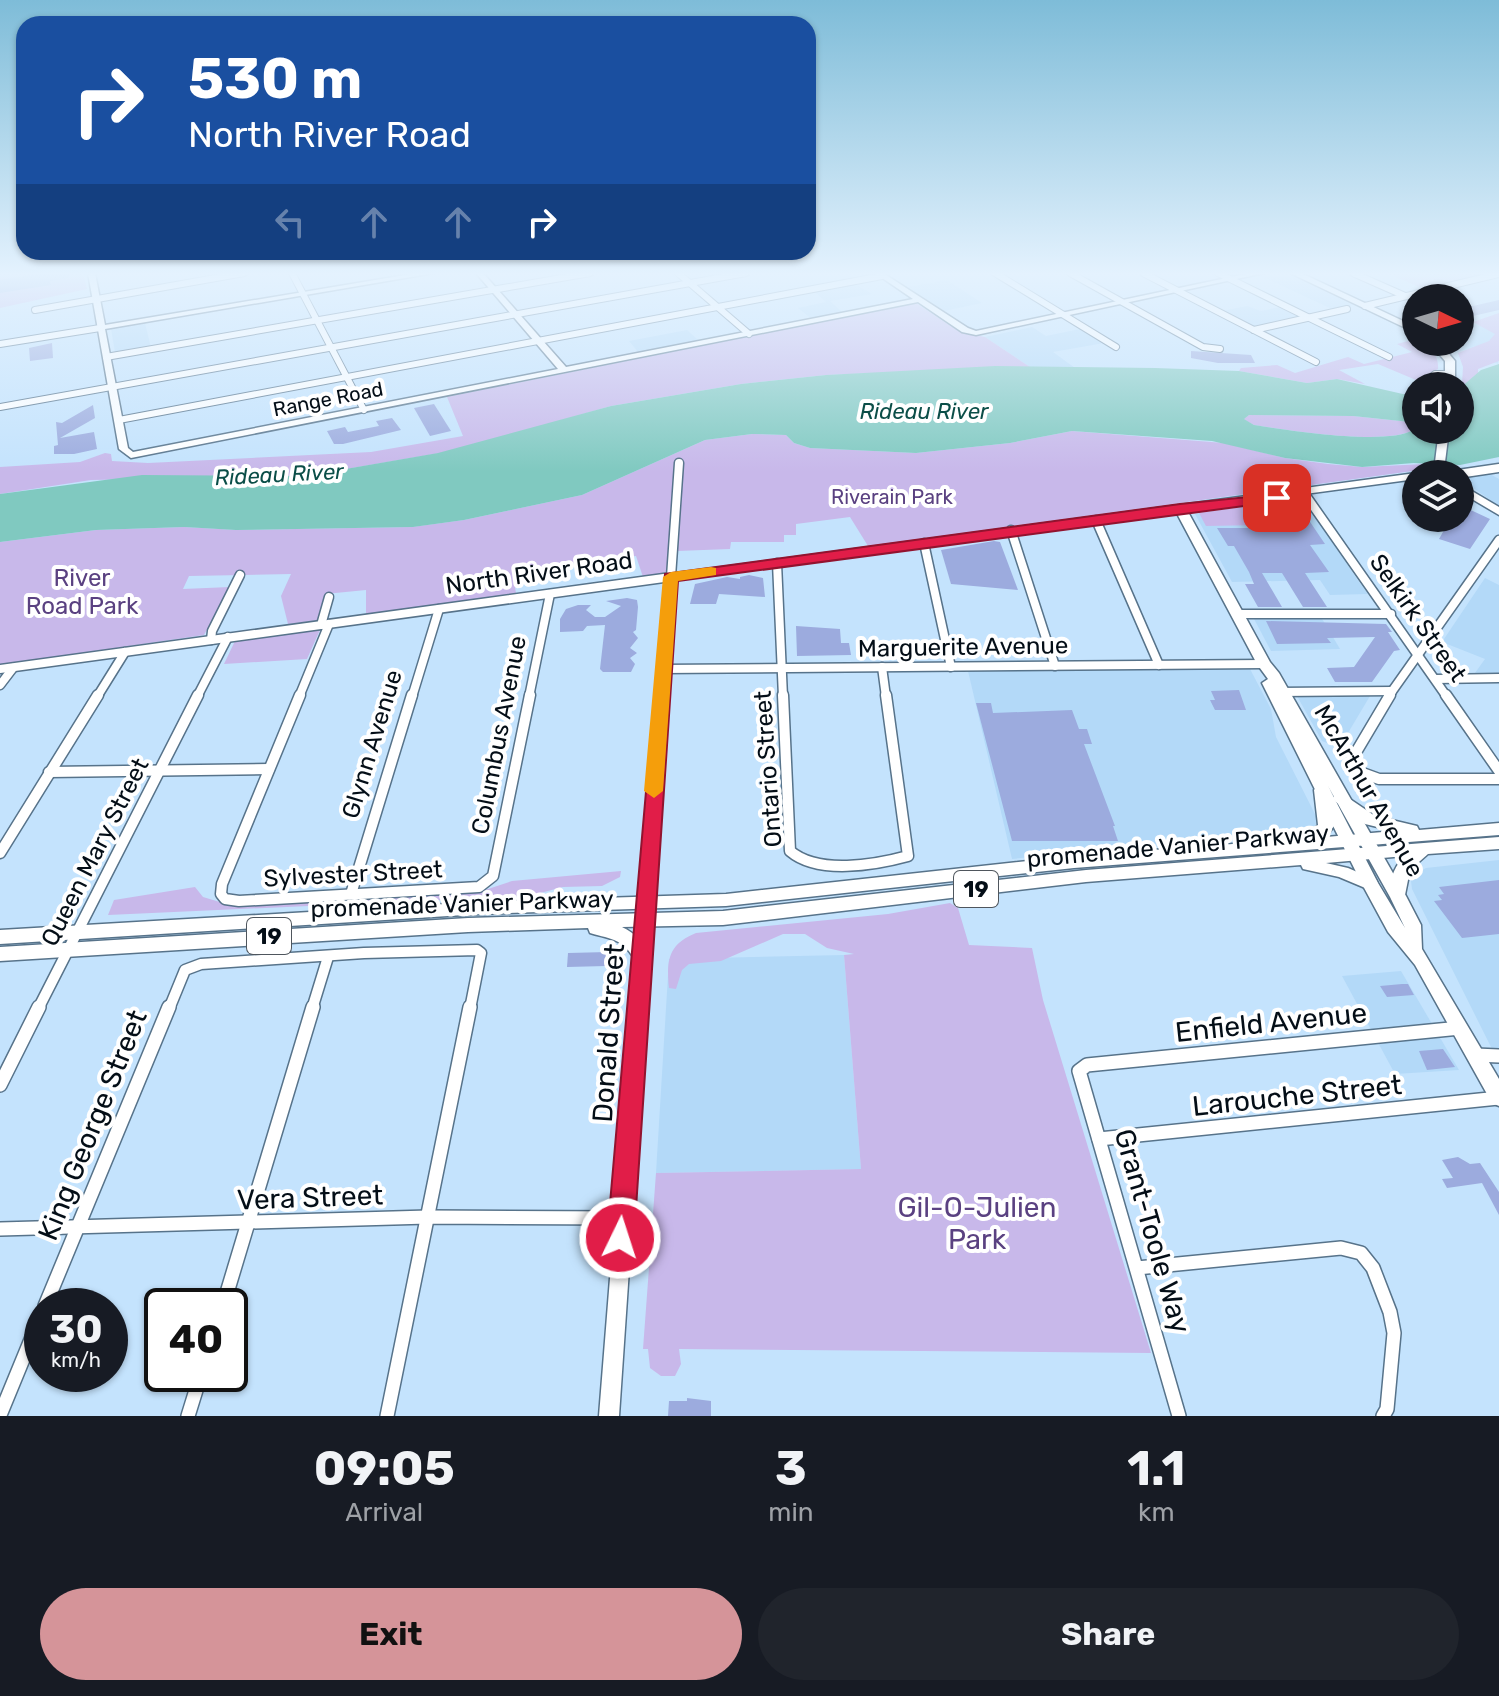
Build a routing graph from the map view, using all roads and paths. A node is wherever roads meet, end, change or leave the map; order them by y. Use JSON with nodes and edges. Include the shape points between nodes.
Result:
{"nodes":[{"id":1,"x":31,"y":339,"type":"edge"},
{"id":2,"x":102,"y":339,"type":"edge"},
{"id":3,"x":212,"y":339,"type":"edge"},
{"id":4,"x":328,"y":339,"type":"edge"},
{"id":5,"x":376,"y":339,"type":"edge"},
{"id":6,"x":536,"y":339,"type":"edge"},
{"id":7,"x":554,"y":339,"type":"edge"},
{"id":8,"x":723,"y":339,"type":"edge"},
{"id":9,"x":1103,"y":339,"type":"edge"},
{"id":10,"x":1189,"y":339,"type":"edge"},
{"id":11,"x":1272,"y":339,"type":"edge"},
{"id":12,"x":1353,"y":339,"type":"edge"},
{"id":13,"x":539,"y":342,"type":"junction"},
{"id":14,"x":0,"y":344,"type":"edge"},
{"id":15,"x":332,"y":347,"type":"junction"},
{"id":16,"x":1116,"y":347,"type":"dead end"},
{"id":17,"x":1220,"y":349,"type":"dead end"},
{"id":18,"x":106,"y":357,"type":"junction"},
{"id":19,"x":1389,"y":357,"type":"dead end"},
{"id":20,"x":1316,"y":362,"type":"dead end"},
{"id":21,"x":564,"y":370,"type":"junction"},
{"id":22,"x":346,"y":377,"type":"junction"},
{"id":23,"x":113,"y":387,"type":"junction"},
{"id":24,"x":0,"y":407,"type":"edge"},
{"id":25,"x":364,"y":410,"type":"junction"},
{"id":26,"x":119,"y":420,"type":"junction"},
{"id":27,"x":679,"y":463,"type":"dead end"},
{"id":28,"x":1499,"y":468,"type":"edge"},
{"id":29,"x":1474,"y":472,"type":"edge"},
{"id":30,"x":1402,"y":481,"type":"edge"},
{"id":31,"x":1304,"y":492,"type":"junction"},
{"id":32,"x":1474,"y":496,"type":"edge"},
{"id":33,"x":1180,"y":508,"type":"junction"},
{"id":34,"x":1499,"y":512,"type":"edge"},
{"id":35,"x":1096,"y":520,"type":"junction"},
{"id":36,"x":1011,"y":530,"type":"junction"},
{"id":37,"x":1499,"y":540,"type":"edge"},
{"id":38,"x":924,"y":543,"type":"junction"},
{"id":39,"x":777,"y":563,"type":"junction"},
{"id":40,"x":240,"y":575,"type":"dead end"},
{"id":41,"x":671,"y":577,"type":"junction"},
{"id":42,"x":550,"y":594,"type":"junction"},
{"id":43,"x":329,"y":597,"type":"dead end"},
{"id":44,"x":439,"y":609,"type":"junction"},
{"id":45,"x":1237,"y":614,"type":"junction"},
{"id":46,"x":1391,"y":614,"type":"junction"},
{"id":47,"x":325,"y":625,"type":"junction"},
{"id":48,"x":228,"y":637,"type":"junction"},
{"id":49,"x":211,"y":640,"type":"junction"},
{"id":50,"x":125,"y":652,"type":"junction"},
{"id":51,"x":1419,"y":654,"type":"junction"},
{"id":52,"x":1264,"y":664,"type":"junction"},
{"id":53,"x":1159,"y":665,"type":"junction"},
{"id":54,"x":1055,"y":666,"type":"junction"},
{"id":55,"x":882,"y":667,"type":"junction"},
{"id":56,"x":951,"y":667,"type":"junction"},
{"id":57,"x":13,"y":668,"type":"junction"},
{"id":58,"x":0,"y":669,"type":"edge"},
{"id":59,"x":662,"y":669,"type":"junction"},
{"id":60,"x":782,"y":669,"type":"junction"},
{"id":61,"x":1499,"y":678,"type":"edge"},
{"id":62,"x":1436,"y":679,"type":"junction"},
{"id":63,"x":0,"y":685,"type":"edge"},
{"id":64,"x":1392,"y":691,"type":"junction"},
{"id":65,"x":1278,"y":692,"type":"junction"},
{"id":66,"x":1498,"y":767,"type":"edge"},
{"id":67,"x":269,"y":769,"type":"junction"},
{"id":68,"x":162,"y":771,"type":"junction"},
{"id":69,"x":49,"y":772,"type":"junction"},
{"id":70,"x":1499,"y":779,"type":"edge"},
{"id":71,"x":1322,"y":790,"type":"junction"},
{"id":72,"x":1341,"y":798,"type":"junction"},
{"id":73,"x":1499,"y":829,"type":"edge"},
{"id":74,"x":1459,"y":832,"type":"junction"},
{"id":75,"x":1499,"y":843,"type":"edge"},
{"id":76,"x":1361,"y":847,"type":"junction"},
{"id":77,"x":1422,"y":851,"type":"junction"},
{"id":78,"x":0,"y":853,"type":"edge"},
{"id":79,"x":1281,"y":854,"type":"junction"},
{"id":80,"x":489,"y":882,"type":"joint"},
{"id":81,"x":1370,"y":884,"type":"junction"},
{"id":82,"x":351,"y":894,"type":"junction"},
{"id":83,"x":1398,"y":896,"type":"junction"},
{"id":84,"x":645,"y":912,"type":"junction"},
{"id":85,"x":523,"y":923,"type":"junction"},
{"id":86,"x":79,"y":933,"type":"junction"},
{"id":87,"x":0,"y":937,"type":"edge"},
{"id":88,"x":70,"y":949,"type":"junction"},
{"id":89,"x":1414,"y":949,"type":"junction"},
{"id":90,"x":0,"y":954,"type":"edge"},
{"id":91,"x":328,"y":957,"type":"junction"},
{"id":92,"x":642,"y":957,"type":"junction"},
{"id":93,"x":1461,"y":1028,"type":"junction"},
{"id":94,"x":1476,"y":1055,"type":"junction"},
{"id":95,"x":1499,"y":1056,"type":"edge"},
{"id":96,"x":1087,"y":1065,"type":"joint"},
{"id":97,"x":0,"y":1085,"type":"edge"},
{"id":98,"x":1499,"y":1097,"type":"edge"},
{"id":99,"x":1099,"y":1139,"type":"junction"},
{"id":100,"x":428,"y":1217,"type":"junction"},
{"id":101,"x":622,"y":1218,"type":"junction"},
{"id":102,"x":250,"y":1223,"type":"junction"},
{"id":103,"x":77,"y":1227,"type":"junction"},
{"id":104,"x":0,"y":1229,"type":"edge"},
{"id":105,"x":1137,"y":1268,"type":"junction"},
{"id":106,"x":52,"y":1288,"type":"edge"},
{"id":107,"x":229,"y":1288,"type":"edge"},
{"id":108,"x":24,"y":1357,"type":"edge"},
{"id":109,"x":195,"y":1392,"type":"edge"},
{"id":110,"x":0,"y":1415,"type":"edge"},
{"id":111,"x":188,"y":1416,"type":"edge"},
{"id":112,"x":387,"y":1416,"type":"edge"},
{"id":113,"x":609,"y":1416,"type":"edge"},
{"id":114,"x":1179,"y":1416,"type":"edge"},
{"id":115,"x":1383,"y":1416,"type":"edge"}],
"edges":[{"from":1,"to":14,"type":"street"},
{"from":2,"to":18,"type":"street"},
{"from":3,"to":18,"type":"street"},
{"from":4,"to":15,"type":"street"},
{"from":5,"to":15,"type":"street"},
{"from":6,"to":13,"type":"street"},
{"from":7,"to":13,"type":"street"},
{"from":8,"to":21,"type":"street","name":"Range Road"},
{"from":9,"to":16,"type":"street"},
{"from":10,"to":17,"type":"street"},
{"from":11,"to":20,"type":"street"},
{"from":12,"to":19,"type":"street"},
{"from":13,"to":21,"type":"street"},
{"from":13,"to":22,"type":"street"},
{"from":15,"to":22,"type":"street"},
{"from":15,"to":23,"type":"street"},
{"from":18,"to":23,"type":"street"},
{"from":21,"to":25,"type":"street","name":"Range Road"},
{"from":22,"to":25,"type":"street"},
{"from":22,"to":26,"type":"street"},
{"from":23,"to":24,"type":"street"},
{"from":23,"to":26,"type":"street"},
{"from":25,"to":26,"type":"street","name":"Range Road","via":[[141,455],[124,449]]},
{"from":27,"to":41,"type":"street","name":"Donald Street"},
{"from":28,"to":29,"type":"street"},
{"from":30,"to":31,"type":"main road","name":"North River Road"},
{"from":31,"to":33,"type":"main road","name":"North River Road"},
{"from":31,"to":46,"type":"street","name":"Selkirk Street"},
{"from":32,"to":34,"type":"main road"},
{"from":33,"to":35,"type":"street","name":"North River Road"},
{"from":33,"to":45,"type":"main road","name":"McArthur Avenue"},
{"from":35,"to":36,"type":"street","name":"North River Road"},
{"from":35,"to":53,"type":"street"},
{"from":36,"to":38,"type":"street","name":"North River Road"},
{"from":36,"to":54,"type":"street"},
{"from":37,"to":51,"type":"street"},
{"from":38,"to":39,"type":"street","name":"North River Road"},
{"from":38,"to":56,"type":"street"},
{"from":39,"to":41,"type":"street","name":"North River Road"},
{"from":39,"to":60,"type":"street","name":"Ontario Street"},
{"from":40,"to":49,"type":"street"},
{"from":41,"to":42,"type":"street","name":"North River Road"},
{"from":41,"to":59,"type":"street","name":"Donald Street"},
{"from":42,"to":44,"type":"street","name":"North River Road"},
{"from":42,"to":80,"type":"street","name":"Columbus Avenue"},
{"from":43,"to":47,"type":"street"},
{"from":44,"to":47,"type":"street","name":"North River Road"},
{"from":44,"to":82,"type":"street","name":"Glynn Avenue"},
{"from":45,"to":46,"type":"street"},
{"from":45,"to":52,"type":"main road","name":"McArthur Avenue"},
{"from":46,"to":51,"type":"street","name":"Selkirk Street"},
{"from":47,"to":48,"type":"street","name":"North River Road"},
{"from":47,"to":67,"type":"street"},
{"from":48,"to":49,"type":"street","name":"North River Road"},
{"from":48,"to":68,"type":"street","name":"Queen Mary Street"},
{"from":49,"to":50,"type":"street","name":"North River Road"},
{"from":50,"to":57,"type":"street","name":"North River Road"},
{"from":50,"to":69,"type":"street"},
{"from":51,"to":62,"type":"street","name":"Selkirk Street"},
{"from":51,"to":64,"type":"street"},
{"from":52,"to":53,"type":"street","name":"Marguerite Avenue"},
{"from":52,"to":65,"type":"main road","name":"McArthur Avenue"},
{"from":53,"to":54,"type":"street","name":"Marguerite Avenue"},
{"from":54,"to":56,"type":"street","name":"Marguerite Avenue"},
{"from":55,"to":56,"type":"street","name":"Marguerite Avenue"},
{"from":55,"to":60,"type":"street","name":"Marguerite Avenue"},
{"from":55,"to":60,"type":"street","name":"Ontario Street","via":[[908,856],[825,864],[791,855]]},
{"from":57,"to":58,"type":"street","name":"North River Road"},
{"from":57,"to":63,"type":"street"},
{"from":59,"to":60,"type":"street","name":"Marguerite Avenue"},
{"from":59,"to":84,"type":"street","name":"Donald Street"},
{"from":61,"to":62,"type":"street"},
{"from":62,"to":66,"type":"street","name":"Selkirk Street"},
{"from":64,"to":65,"type":"street"},
{"from":64,"to":70,"type":"street","via":[[1352,756],[1357,771],[1385,779]]},
{"from":65,"to":71,"type":"main road","name":"McArthur Avenue"},
{"from":65,"to":72,"type":"main road","name":"McArthur Avenue"},
{"from":67,"to":68,"type":"street"},
{"from":67,"to":82,"type":"street","name":"Sylvester Street","via":[[221,894],[234,901]]},
{"from":68,"to":69,"type":"street"},
{"from":68,"to":86,"type":"street","name":"Queen Mary Street"},
{"from":69,"to":78,"type":"street"},
{"from":71,"to":76,"type":"main road","name":"McArthur Avenue"},
{"from":71,"to":79,"type":"main road","via":[[1324,830]]},
{"from":72,"to":74,"type":"main road","via":[[1383,825]]},
{"from":72,"to":76,"type":"main road","name":"McArthur Avenue"},
{"from":73,"to":74,"type":"main road","number":"19"},
{"from":74,"to":76,"type":"main road","number":"19"},
{"from":75,"to":77,"type":"main road","name":"promenade Vanier Parkway","number":"19"},
{"from":76,"to":77,"type":"main road","name":"promenade Vanier Parkway","number":"19"},
{"from":76,"to":79,"type":"main road","name":"promenade Vanier Parkway","number":"19"},
{"from":76,"to":81,"type":"main road","name":"McArthur Avenue"},
{"from":76,"to":83,"type":"main road","name":"McArthur Avenue"},
{"from":77,"to":83,"type":"main road","via":[[1402,868]]},
{"from":79,"to":81,"type":"main road"},
{"from":79,"to":84,"type":"main road","name":"promenade Vanier Parkway","number":"19","via":[[723,918]]},
{"from":80,"to":82,"type":"street","name":"Sylvester Street","via":[[479,887]]},
{"from":81,"to":89,"type":"main road","name":"McArthur Avenue","via":[[1394,927]]},
{"from":83,"to":89,"type":"main road","name":"McArthur Avenue","via":[[1413,925]]},
{"from":84,"to":85,"type":"main road","name":"promenade Vanier Parkway","number":"19"},
{"from":84,"to":86,"type":"main road","number":"19","via":[[480,908]]},
{"from":84,"to":92,"type":"street","name":"Donald Street"},
{"from":85,"to":88,"type":"main road","name":"promenade Vanier Parkway","number":"19"},
{"from":85,"to":92,"type":"main road","via":[[612,930],[630,939]]},
{"from":86,"to":87,"type":"main road","number":"19"},
{"from":86,"to":88,"type":"street","name":"Queen Mary Street"},
{"from":88,"to":90,"type":"main road","name":"promenade Vanier Parkway","number":"19"},
{"from":88,"to":97,"type":"street","name":"Queen Mary Street"},
{"from":89,"to":93,"type":"main road","name":"McArthur Avenue"},
{"from":91,"to":100,"type":"street","via":[[481,953]]},
{"from":91,"to":102,"type":"street"},
{"from":91,"to":103,"type":"street","name":"King George Street","via":[[201,964],[185,970]]},
{"from":92,"to":101,"type":"street","name":"Donald Street"},
{"from":93,"to":94,"type":"main road","name":"McArthur Avenue"},
{"from":93,"to":96,"type":"street","name":"Enfield Avenue"},
{"from":94,"to":95,"type":"street"},
{"from":94,"to":98,"type":"main road","name":"McArthur Avenue"},
{"from":96,"to":99,"type":"street","name":"Grant-Toole Way","via":[[1079,1071]]},
{"from":98,"to":99,"type":"street","name":"Larouche Street"},
{"from":99,"to":105,"type":"street","name":"Grant-Toole Way"},
{"from":100,"to":101,"type":"street","name":"Vera Street"},
{"from":100,"to":102,"type":"street","name":"Vera Street"},
{"from":100,"to":112,"type":"street"},
{"from":101,"to":113,"type":"street","name":"Donald Street"},
{"from":102,"to":103,"type":"street","name":"Vera Street"},
{"from":102,"to":107,"type":"street"},
{"from":103,"to":104,"type":"street","name":"Vera Street"},
{"from":103,"to":106,"type":"street","name":"King George Street"},
{"from":105,"to":114,"type":"street","name":"Grant-Toole Way"},
{"from":105,"to":115,"type":"street","via":[[1341,1248],[1361,1253],[1373,1268],[1394,1333]]},
{"from":108,"to":110,"type":"street"},
{"from":109,"to":111,"type":"street"}]}
